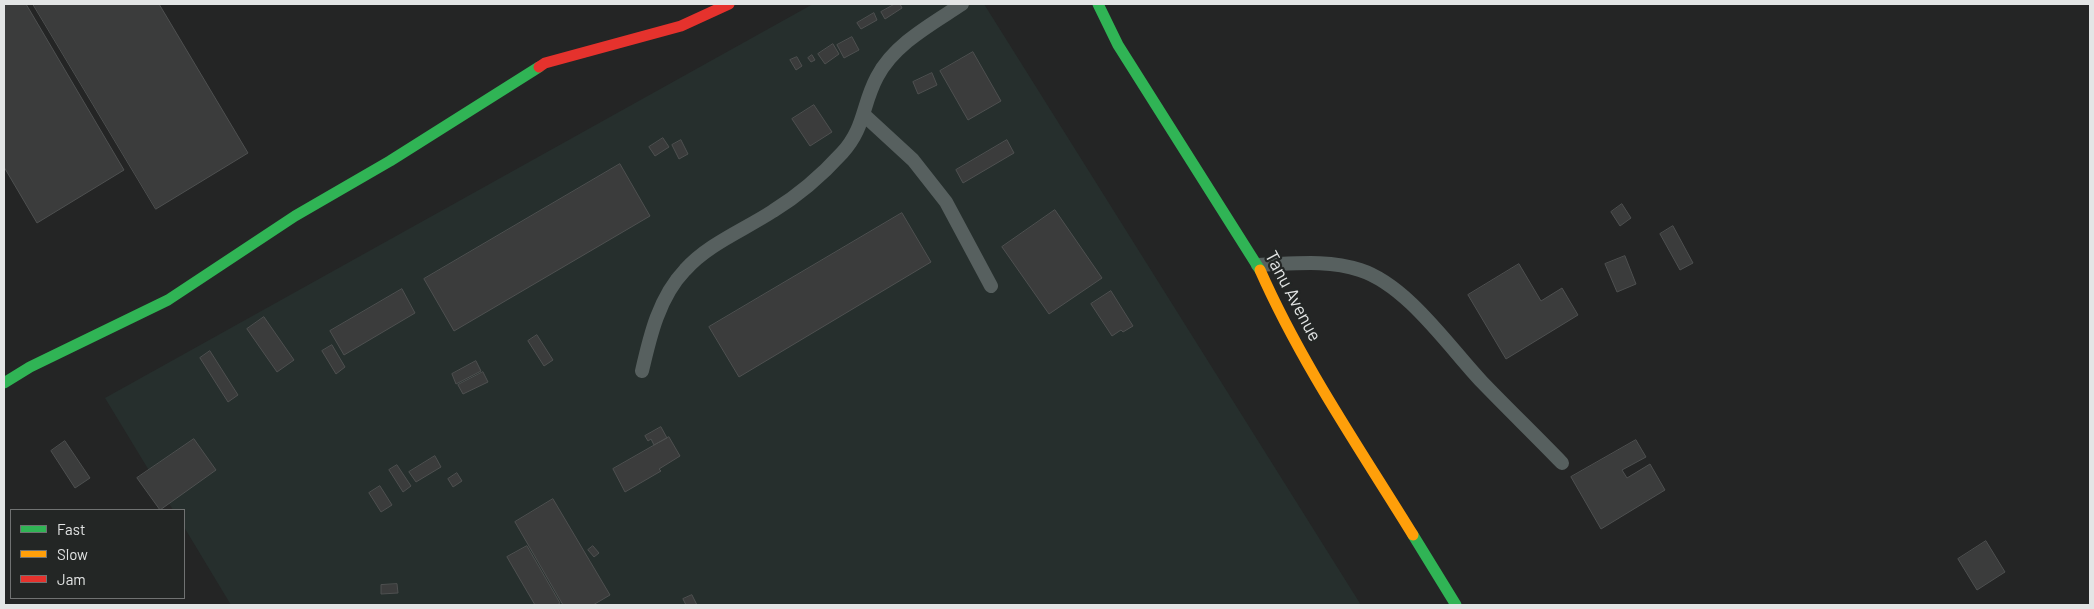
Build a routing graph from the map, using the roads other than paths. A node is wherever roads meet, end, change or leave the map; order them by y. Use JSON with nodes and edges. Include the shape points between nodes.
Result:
{"nodes":[{"id":1,"x":729,"y":4,"type":"edge"},
{"id":2,"x":962,"y":4,"type":"edge"},
{"id":3,"x":1098,"y":4,"type":"edge"},
{"id":4,"x":863,"y":114,"type":"junction"},
{"id":5,"x":1258,"y":265,"type":"junction"},
{"id":6,"x":991,"y":286,"type":"dead end"},
{"id":7,"x":642,"y":371,"type":"dead end"},
{"id":8,"x":4,"y":383,"type":"edge"},
{"id":9,"x":1562,"y":463,"type":"dead end"},
{"id":10,"x":1456,"y":605,"type":"edge"}],
"edges":[{"from":1,"to":8,"type":"street","via":[[681,26],[545,64],[399,156],[295,216],[168,300],[30,367]]},
{"from":2,"to":4,"type":"lane","via":[[893,55],[876,78]]},
{"from":3,"to":5,"type":"street","name":"Tanu Avenue","via":[[1118,45]]},
{"from":4,"to":6,"type":"lane","via":[[913,160],[946,202]]},
{"from":4,"to":7,"type":"lane","via":[[853,141],[804,190],[704,253],[684,270],[659,311]]},
{"from":5,"to":9,"type":"lane","via":[[1319,262],[1351,267],[1392,288],[1426,317],[1482,382]]},
{"from":5,"to":10,"type":"street","name":"Tanu Avenue","via":[[1277,308],[1342,420]]}]}
